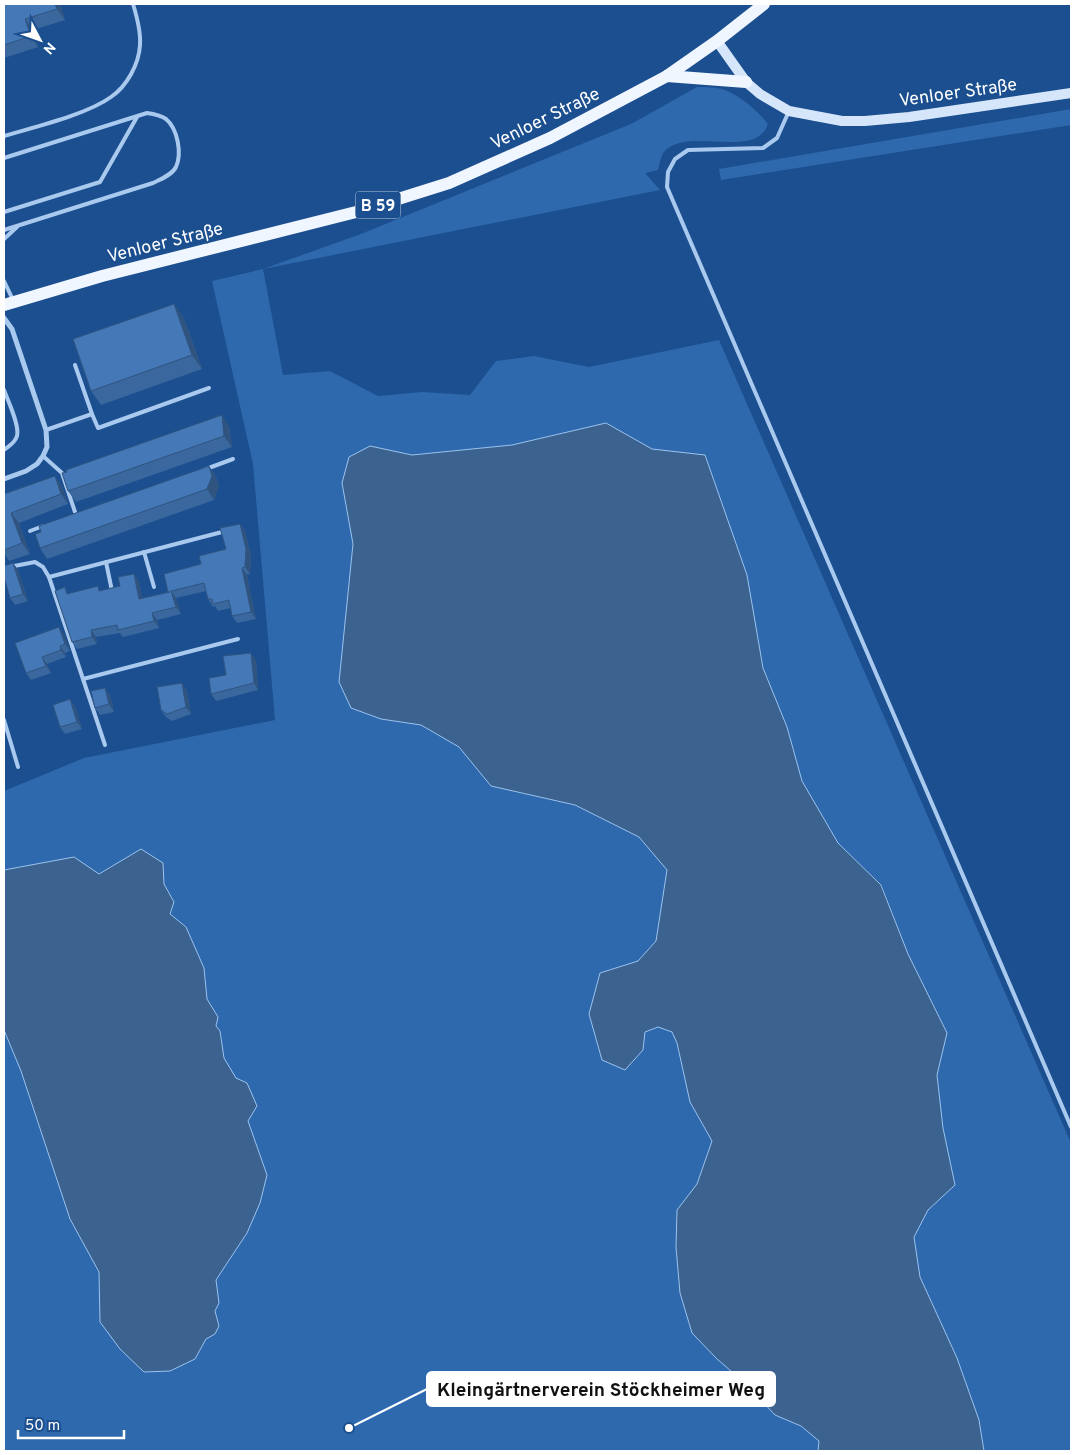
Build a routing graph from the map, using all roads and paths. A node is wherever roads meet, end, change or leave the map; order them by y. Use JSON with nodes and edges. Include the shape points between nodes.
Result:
{"nodes":[{"id":1,"x":133,"y":4,"type":"edge"},
{"id":2,"x":764,"y":4,"type":"edge"},
{"id":3,"x":717,"y":41,"type":"junction"},
{"id":4,"x":667,"y":76,"type":"junction"},
{"id":5,"x":746,"y":82,"type":"junction"},
{"id":6,"x":1071,"y":93,"type":"edge"},
{"id":7,"x":789,"y":111,"type":"junction"},
{"id":8,"x":137,"y":117,"type":"junction"},
{"id":9,"x":4,"y":136,"type":"edge"},
{"id":10,"x":4,"y":158,"type":"edge"},
{"id":11,"x":4,"y":212,"type":"edge"},
{"id":12,"x":20,"y":225,"type":"junction"},
{"id":13,"x":4,"y":230,"type":"edge"},
{"id":14,"x":4,"y":239,"type":"edge"},
{"id":15,"x":4,"y":281,"type":"edge"},
{"id":16,"x":9,"y":303,"type":"edge"},
{"id":17,"x":4,"y":318,"type":"edge"},
{"id":18,"x":75,"y":365,"type":"edge"},
{"id":19,"x":209,"y":388,"type":"dead end"},
{"id":20,"x":4,"y":390,"type":"edge"},
{"id":21,"x":92,"y":414,"type":"junction"},
{"id":22,"x":46,"y":430,"type":"junction"},
{"id":23,"x":4,"y":450,"type":"edge"},
{"id":24,"x":43,"y":456,"type":"junction"},
{"id":25,"x":233,"y":459,"type":"dead end"},
{"id":26,"x":205,"y":469,"type":"edge"},
{"id":27,"x":4,"y":479,"type":"edge"},
{"id":28,"x":85,"y":512,"type":"edge"},
{"id":29,"x":76,"y":515,"type":"junction"},
{"id":30,"x":66,"y":518,"type":"edge"},
{"id":31,"x":48,"y":524,"type":"edge"},
{"id":32,"x":30,"y":531,"type":"dead end"},
{"id":33,"x":222,"y":532,"type":"edge"},
{"id":34,"x":144,"y":552,"type":"junction"},
{"id":35,"x":106,"y":562,"type":"junction"},
{"id":36,"x":4,"y":568,"type":"edge"},
{"id":37,"x":49,"y":577,"type":"junction"},
{"id":38,"x":154,"y":587,"type":"dead end"},
{"id":39,"x":112,"y":591,"type":"edge"},
{"id":40,"x":238,"y":639,"type":"dead end"},
{"id":41,"x":83,"y":679,"type":"junction"},
{"id":42,"x":4,"y":720,"type":"edge"},
{"id":43,"x":105,"y":745,"type":"dead end"},
{"id":44,"x":18,"y":767,"type":"dead end"},
{"id":45,"x":1071,"y":1127,"type":"edge"}],
"edges":[{"from":1,"to":9,"type":"lane","via":[[140,46],[127,82],[112,97],[88,110]]},
{"from":2,"to":3,"type":"main road","number":"B 59"},
{"from":3,"to":4,"type":"main road","name":"Venloer Straße","number":"B 59"},
{"from":3,"to":5,"type":"main road","name":"Venloer Straße"},
{"from":4,"to":5,"type":"main road"},
{"from":4,"to":16,"type":"main road","name":"Venloer Straße","number":"B 59","via":[[550,138],[449,183],[360,211],[102,276]]},
{"from":5,"to":7,"type":"main road","name":"Venloer Straße"},
{"from":6,"to":7,"type":"main road","name":"Venloer Straße","via":[[865,121],[842,121]]},
{"from":7,"to":45,"type":"lane","via":[[777,138],[763,148],[688,150],[675,159],[668,172],[667,186]]},
{"from":8,"to":10,"type":"lane"},
{"from":8,"to":11,"type":"lane","via":[[100,182]]},
{"from":8,"to":12,"type":"lane","via":[[147,113],[158,114],[168,120],[180,152],[175,168],[166,177]]},
{"from":12,"to":13,"type":"lane"},
{"from":12,"to":14,"type":"lane"},
{"from":15,"to":16,"type":"lane"},
{"from":17,"to":22,"type":"street","via":[[12,329]]},
{"from":18,"to":21,"type":"lane"},
{"from":19,"to":21,"type":"lane","via":[[98,428]]},
{"from":20,"to":23,"type":"lane","via":[[18,434]]},
{"from":21,"to":22,"type":"lane"},
{"from":22,"to":24,"type":"street","via":[[47,447]]},
{"from":24,"to":27,"type":"street","via":[[26,471]]},
{"from":24,"to":29,"type":"lane","via":[[62,473]]},
{"from":25,"to":26,"type":"lane"},
{"from":28,"to":29,"type":"lane"},
{"from":29,"to":30,"type":"lane"},
{"from":31,"to":32,"type":"lane"},
{"from":33,"to":34,"type":"lane"},
{"from":34,"to":35,"type":"lane"},
{"from":34,"to":38,"type":"lane"},
{"from":35,"to":37,"type":"lane"},
{"from":35,"to":39,"type":"lane"},
{"from":36,"to":37,"type":"lane","via":[[35,562]]},
{"from":37,"to":41,"type":"lane"},
{"from":40,"to":41,"type":"lane"},
{"from":41,"to":43,"type":"lane"},
{"from":42,"to":44,"type":"lane"}]}
